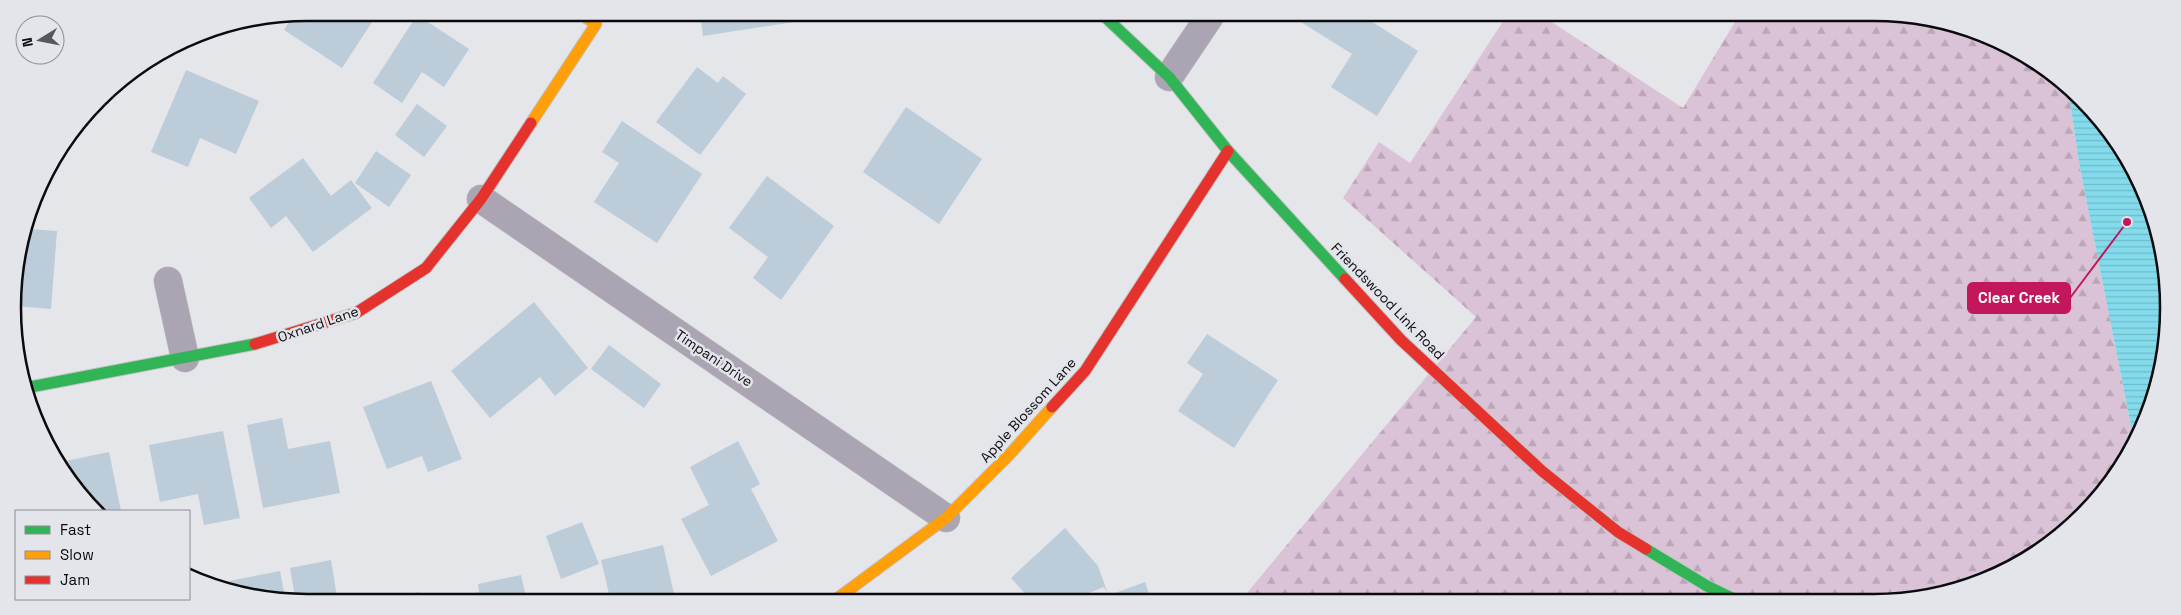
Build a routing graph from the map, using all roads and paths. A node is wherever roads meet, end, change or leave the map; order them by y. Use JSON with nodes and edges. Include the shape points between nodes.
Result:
{"nodes":[{"id":1,"x":591,"y":21,"type":"edge"},
{"id":2,"x":1109,"y":21,"type":"edge"},
{"id":3,"x":1207,"y":21,"type":"edge"},
{"id":4,"x":1169,"y":77,"type":"junction"},
{"id":5,"x":1228,"y":150,"type":"junction"},
{"id":6,"x":481,"y":198,"type":"junction"},
{"id":7,"x":168,"y":281,"type":"dead end"},
{"id":8,"x":185,"y":358,"type":"junction"},
{"id":9,"x":32,"y":387,"type":"edge"},
{"id":10,"x":946,"y":518,"type":"junction"},
{"id":11,"x":843,"y":594,"type":"edge"},
{"id":12,"x":1724,"y":594,"type":"edge"}],
"edges":[{"from":1,"to":6,"type":"street","name":"Oxnard Lane","via":[[596,24]]},
{"from":2,"to":4,"type":"street","name":"Friendswood Link Road"},
{"from":3,"to":4,"type":"street"},
{"from":4,"to":5,"type":"street","name":"Friendswood Link Road"},
{"from":5,"to":10,"type":"street","name":"Apple Blossom Lane","via":[[1085,371]]},
{"from":5,"to":12,"type":"street","name":"Friendswood Link Road","via":[[1401,340],[1542,471],[1618,532]]},
{"from":6,"to":8,"type":"street","name":"Oxnard Lane","via":[[426,268],[356,313],[266,342]]},
{"from":6,"to":10,"type":"street","name":"Timpani Drive"},
{"from":7,"to":8,"type":"street"},
{"from":8,"to":9,"type":"street","name":"Oxnard Lane"},
{"from":10,"to":11,"type":"street","name":"Apple Blossom Lane"}]}
